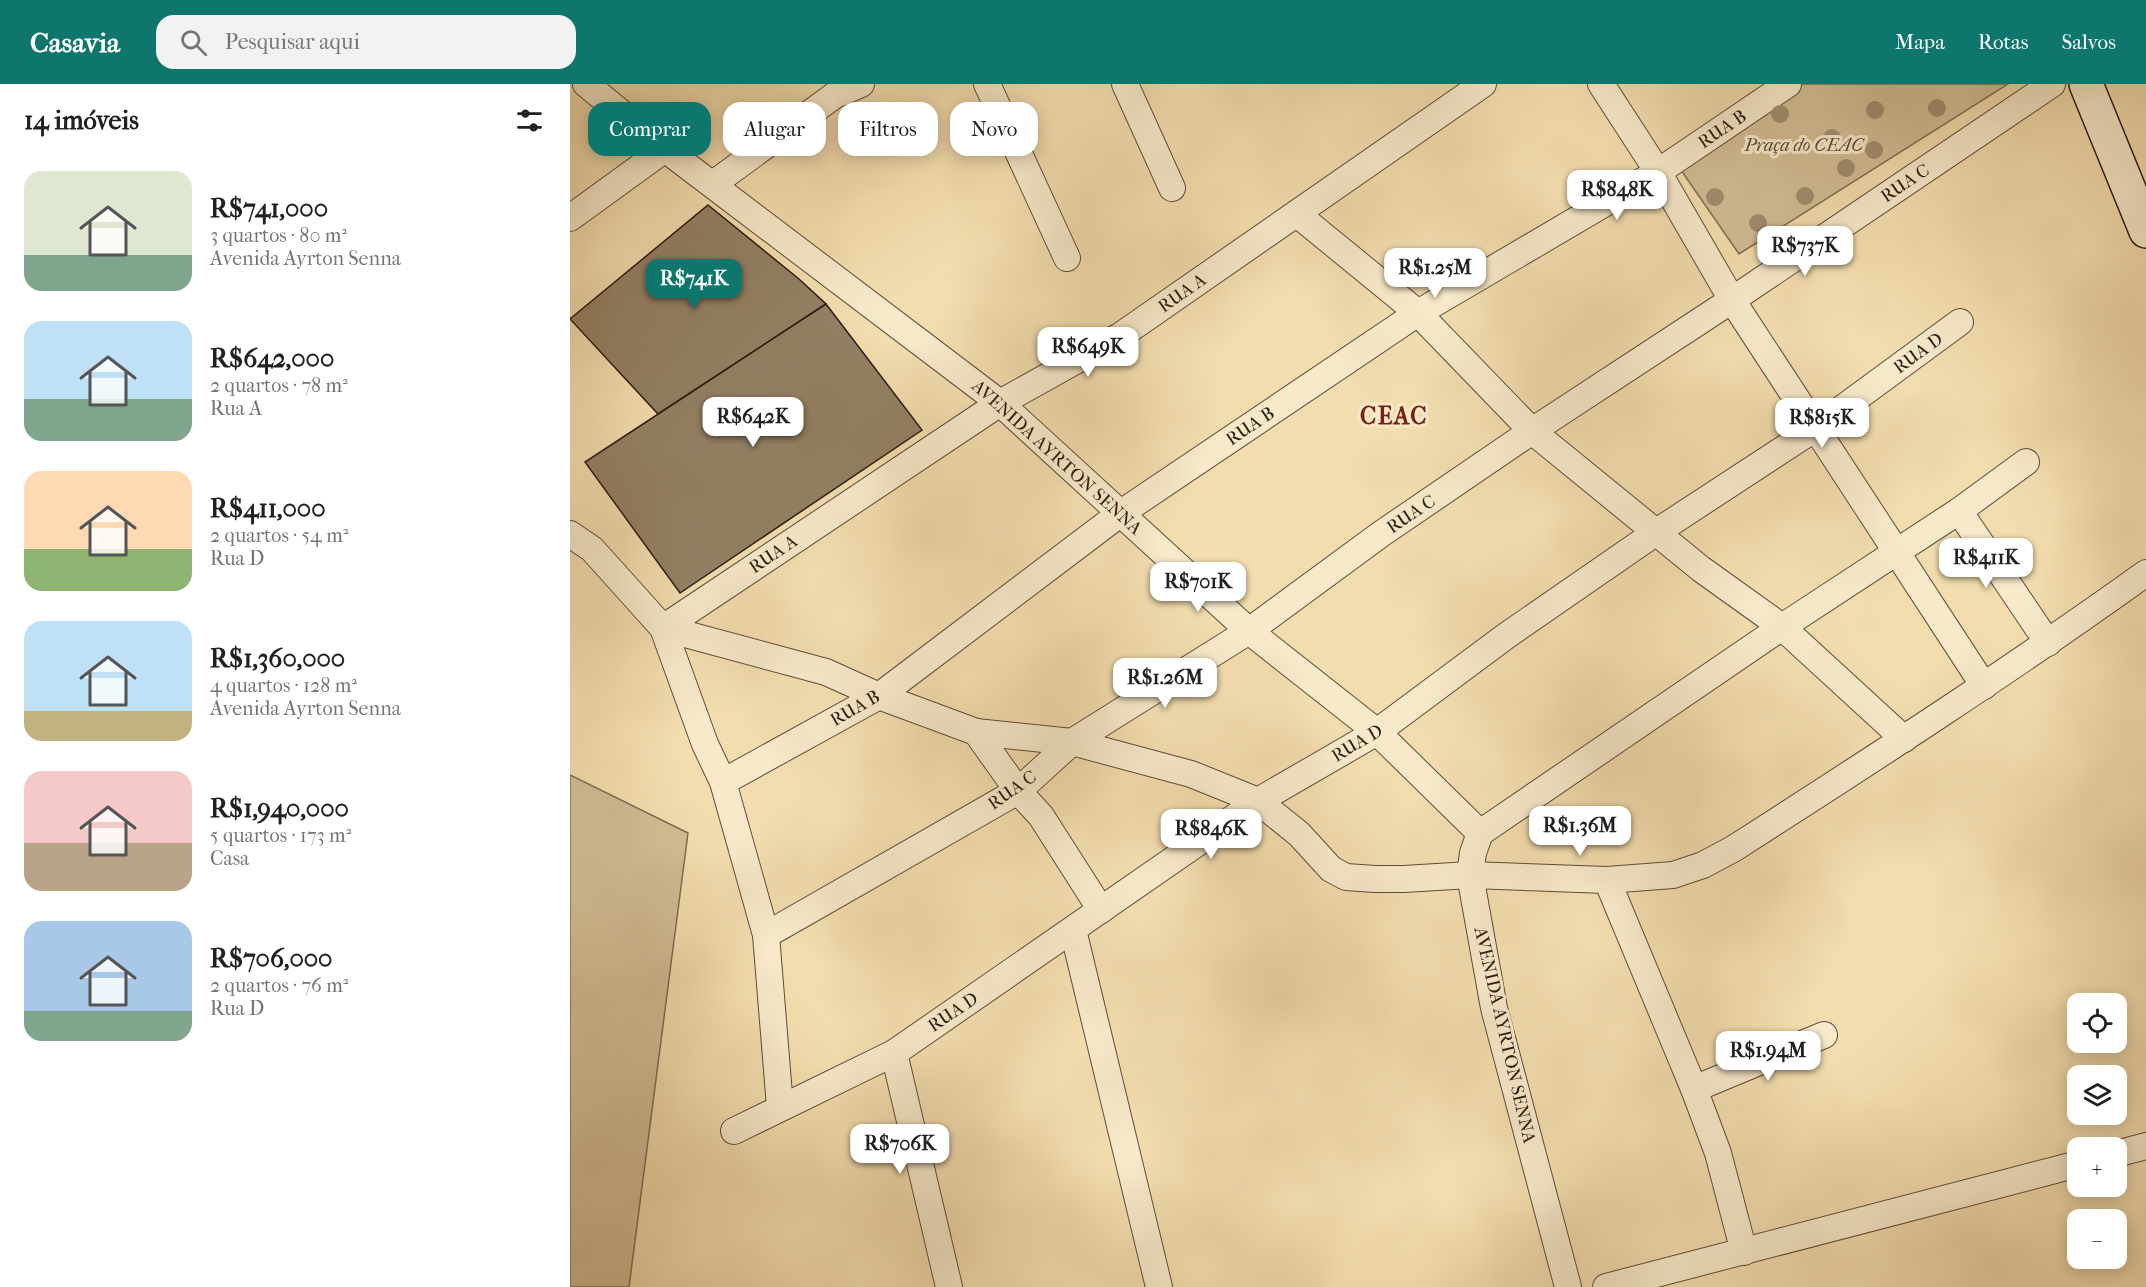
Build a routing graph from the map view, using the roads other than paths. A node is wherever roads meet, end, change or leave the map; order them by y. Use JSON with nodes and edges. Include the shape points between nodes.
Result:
{"nodes":[{"id":1,"x":586,"y":84,"type":"edge"},
{"id":2,"x":861,"y":84,"type":"edge"},
{"id":3,"x":987,"y":84,"type":"edge"},
{"id":4,"x":1125,"y":84,"type":"edge"},
{"id":5,"x":1483,"y":84,"type":"edge"},
{"id":6,"x":1601,"y":84,"type":"edge"},
{"id":7,"x":1788,"y":84,"type":"edge"},
{"id":8,"x":2052,"y":84,"type":"edge"},
{"id":9,"x":2086,"y":84,"type":"edge"},
{"id":10,"x":833,"y":89,"type":"edge"},
{"id":11,"x":608,"y":102,"type":"edge"},
{"id":12,"x":655,"y":156,"type":"edge"},
{"id":13,"x":675,"y":156,"type":"edge"},
{"id":14,"x":1658,"y":172,"type":"junction"},
{"id":15,"x":713,"y":184,"type":"junction"},
{"id":16,"x":1172,"y":188,"type":"dead end"},
{"id":17,"x":1297,"y":214,"type":"junction"},
{"id":18,"x":570,"y":218,"type":"edge"},
{"id":19,"x":2146,"y":231,"type":"edge"},
{"id":20,"x":1067,"y":258,"type":"dead end"},
{"id":21,"x":1732,"y":300,"type":"junction"},
{"id":22,"x":1418,"y":313,"type":"junction"},
{"id":23,"x":1960,"y":322,"type":"dead end"},
{"id":24,"x":1000,"y":403,"type":"junction"},
{"id":25,"x":1817,"y":427,"type":"junction"},
{"id":26,"x":1532,"y":431,"type":"junction"},
{"id":27,"x":2025,"y":462,"type":"dead end"},
{"id":28,"x":1959,"y":511,"type":"junction"},
{"id":29,"x":1121,"y":513,"type":"junction"},
{"id":30,"x":1655,"y":533,"type":"junction"},
{"id":31,"x":570,"y":534,"type":"edge"},
{"id":32,"x":1897,"y":550,"type":"junction"},
{"id":33,"x":2146,"y":573,"type":"edge"},
{"id":34,"x":1782,"y":627,"type":"junction"},
{"id":35,"x":663,"y":628,"type":"junction"},
{"id":36,"x":1249,"y":631,"type":"junction"},
{"id":37,"x":2048,"y":644,"type":"junction"},
{"id":38,"x":1984,"y":686,"type":"junction"},
{"id":39,"x":879,"y":696,"type":"junction"},
{"id":40,"x":976,"y":732,"type":"junction"},
{"id":41,"x":1377,"y":732,"type":"junction"},
{"id":42,"x":1904,"y":740,"type":"junction"},
{"id":43,"x":1072,"y":742,"type":"junction"},
{"id":44,"x":723,"y":782,"type":"junction"},
{"id":45,"x":1018,"y":791,"type":"junction"},
{"id":46,"x":1258,"y":801,"type":"junction"},
{"id":47,"x":1480,"y":833,"type":"junction"},
{"id":48,"x":1470,"y":874,"type":"junction"},
{"id":49,"x":1607,"y":880,"type":"junction"},
{"id":50,"x":1101,"y":910,"type":"junction"},
{"id":51,"x":1073,"y":930,"type":"junction"},
{"id":52,"x":766,"y":935,"type":"junction"},
{"id":53,"x":1824,"y":1035,"type":"dead end"},
{"id":54,"x":894,"y":1053,"type":"junction"},
{"id":55,"x":1694,"y":1089,"type":"junction"},
{"id":56,"x":780,"y":1107,"type":"junction"},
{"id":57,"x":734,"y":1131,"type":"dead end"},
{"id":58,"x":2146,"y":1146,"type":"edge"},
{"id":59,"x":2127,"y":1151,"type":"edge"},
{"id":60,"x":2067,"y":1167,"type":"edge"},
{"id":61,"x":1744,"y":1252,"type":"junction"},
{"id":62,"x":949,"y":1287,"type":"edge"},
{"id":63,"x":1159,"y":1287,"type":"edge"},
{"id":64,"x":1568,"y":1287,"type":"edge"},
{"id":65,"x":1607,"y":1287,"type":"edge"}],
"edges":[{"from":1,"to":11,"type":"street","name":"AVENIDA AYRTON SENNA"},
{"from":2,"to":10,"type":"street"},
{"from":3,"to":20,"type":"street"},
{"from":4,"to":16,"type":"street"},
{"from":5,"to":17,"type":"street","name":"RUA A"},
{"from":6,"to":14,"type":"street"},
{"from":7,"to":14,"type":"street","name":"RUA B"},
{"from":8,"to":21,"type":"street","name":"RUA C"},
{"from":9,"to":19,"type":"main road"},
{"from":10,"to":15,"type":"street"},
{"from":12,"to":18,"type":"street"},
{"from":13,"to":15,"type":"street","name":"AVENIDA AYRTON SENNA"},
{"from":14,"to":21,"type":"street"},
{"from":14,"to":22,"type":"street","name":"RUA B"},
{"from":15,"to":24,"type":"street","name":"AVENIDA AYRTON SENNA"},
{"from":17,"to":22,"type":"street"},
{"from":17,"to":24,"type":"street","name":"RUA A","via":[[1120,336]]},
{"from":21,"to":25,"type":"street"},
{"from":21,"to":26,"type":"street","name":"RUA C"},
{"from":22,"to":26,"type":"street"},
{"from":22,"to":29,"type":"street","name":"RUA B"},
{"from":23,"to":25,"type":"street","name":"RUA D"},
{"from":24,"to":29,"type":"street","name":"AVENIDA AYRTON SENNA"},
{"from":24,"to":35,"type":"street","name":"RUA A"},
{"from":25,"to":30,"type":"street","name":"RUA D"},
{"from":25,"to":32,"type":"street"},
{"from":26,"to":30,"type":"street"},
{"from":26,"to":36,"type":"street","name":"RUA C","via":[[1381,534]]},
{"from":27,"to":28,"type":"street"},
{"from":28,"to":32,"type":"street"},
{"from":28,"to":37,"type":"street"},
{"from":29,"to":36,"type":"street","name":"AVENIDA AYRTON SENNA"},
{"from":29,"to":39,"type":"street","name":"RUA B"},
{"from":30,"to":34,"type":"street"},
{"from":30,"to":41,"type":"street","name":"RUA D"},
{"from":31,"to":35,"type":"street","via":[[592,549]]},
{"from":32,"to":34,"type":"street"},
{"from":32,"to":38,"type":"street"},
{"from":33,"to":37,"type":"street"},
{"from":34,"to":42,"type":"street"},
{"from":34,"to":47,"type":"street"},
{"from":35,"to":39,"type":"street","via":[[826,672]]},
{"from":35,"to":44,"type":"street"},
{"from":36,"to":41,"type":"street","name":"AVENIDA AYRTON SENNA"},
{"from":36,"to":43,"type":"street","name":"RUA C"},
{"from":37,"to":38,"type":"street"},
{"from":38,"to":42,"type":"street"},
{"from":39,"to":40,"type":"street"},
{"from":39,"to":44,"type":"street","name":"RUA B"},
{"from":40,"to":43,"type":"street"},
{"from":40,"to":45,"type":"street"},
{"from":41,"to":46,"type":"street","name":"RUA D"},
{"from":41,"to":47,"type":"street","name":"AVENIDA AYRTON SENNA"},
{"from":42,"to":49,"type":"street","via":[[1703,865],[1673,874]]},
{"from":43,"to":45,"type":"street","name":"RUA C"},
{"from":43,"to":46,"type":"street","via":[[1191,774]]},
{"from":44,"to":52,"type":"street"},
{"from":45,"to":50,"type":"street","via":[[1041,816]]},
{"from":45,"to":52,"type":"street","name":"RUA C"},
{"from":46,"to":48,"type":"street","via":[[1299,834],[1331,869],[1346,877],[1404,879]]},
{"from":46,"to":50,"type":"street","name":"RUA D"},
{"from":47,"to":48,"type":"street","name":"AVENIDA AYRTON SENNA"},
{"from":48,"to":49,"type":"street"},
{"from":48,"to":64,"type":"street","name":"AVENIDA AYRTON SENNA","via":[[1494,1008]]},
{"from":49,"to":55,"type":"street"},
{"from":50,"to":51,"type":"street","name":"RUA D"},
{"from":51,"to":54,"type":"street","name":"RUA D"},
{"from":51,"to":63,"type":"street"},
{"from":52,"to":56,"type":"street"},
{"from":53,"to":55,"type":"street"},
{"from":54,"to":56,"type":"street","name":"RUA D"},
{"from":54,"to":62,"type":"street"},
{"from":55,"to":61,"type":"street","via":[[1718,1153]]},
{"from":56,"to":57,"type":"street","name":"RUA D"},
{"from":58,"to":59,"type":"street"},
{"from":60,"to":61,"type":"street"},
{"from":61,"to":65,"type":"street"}]}
